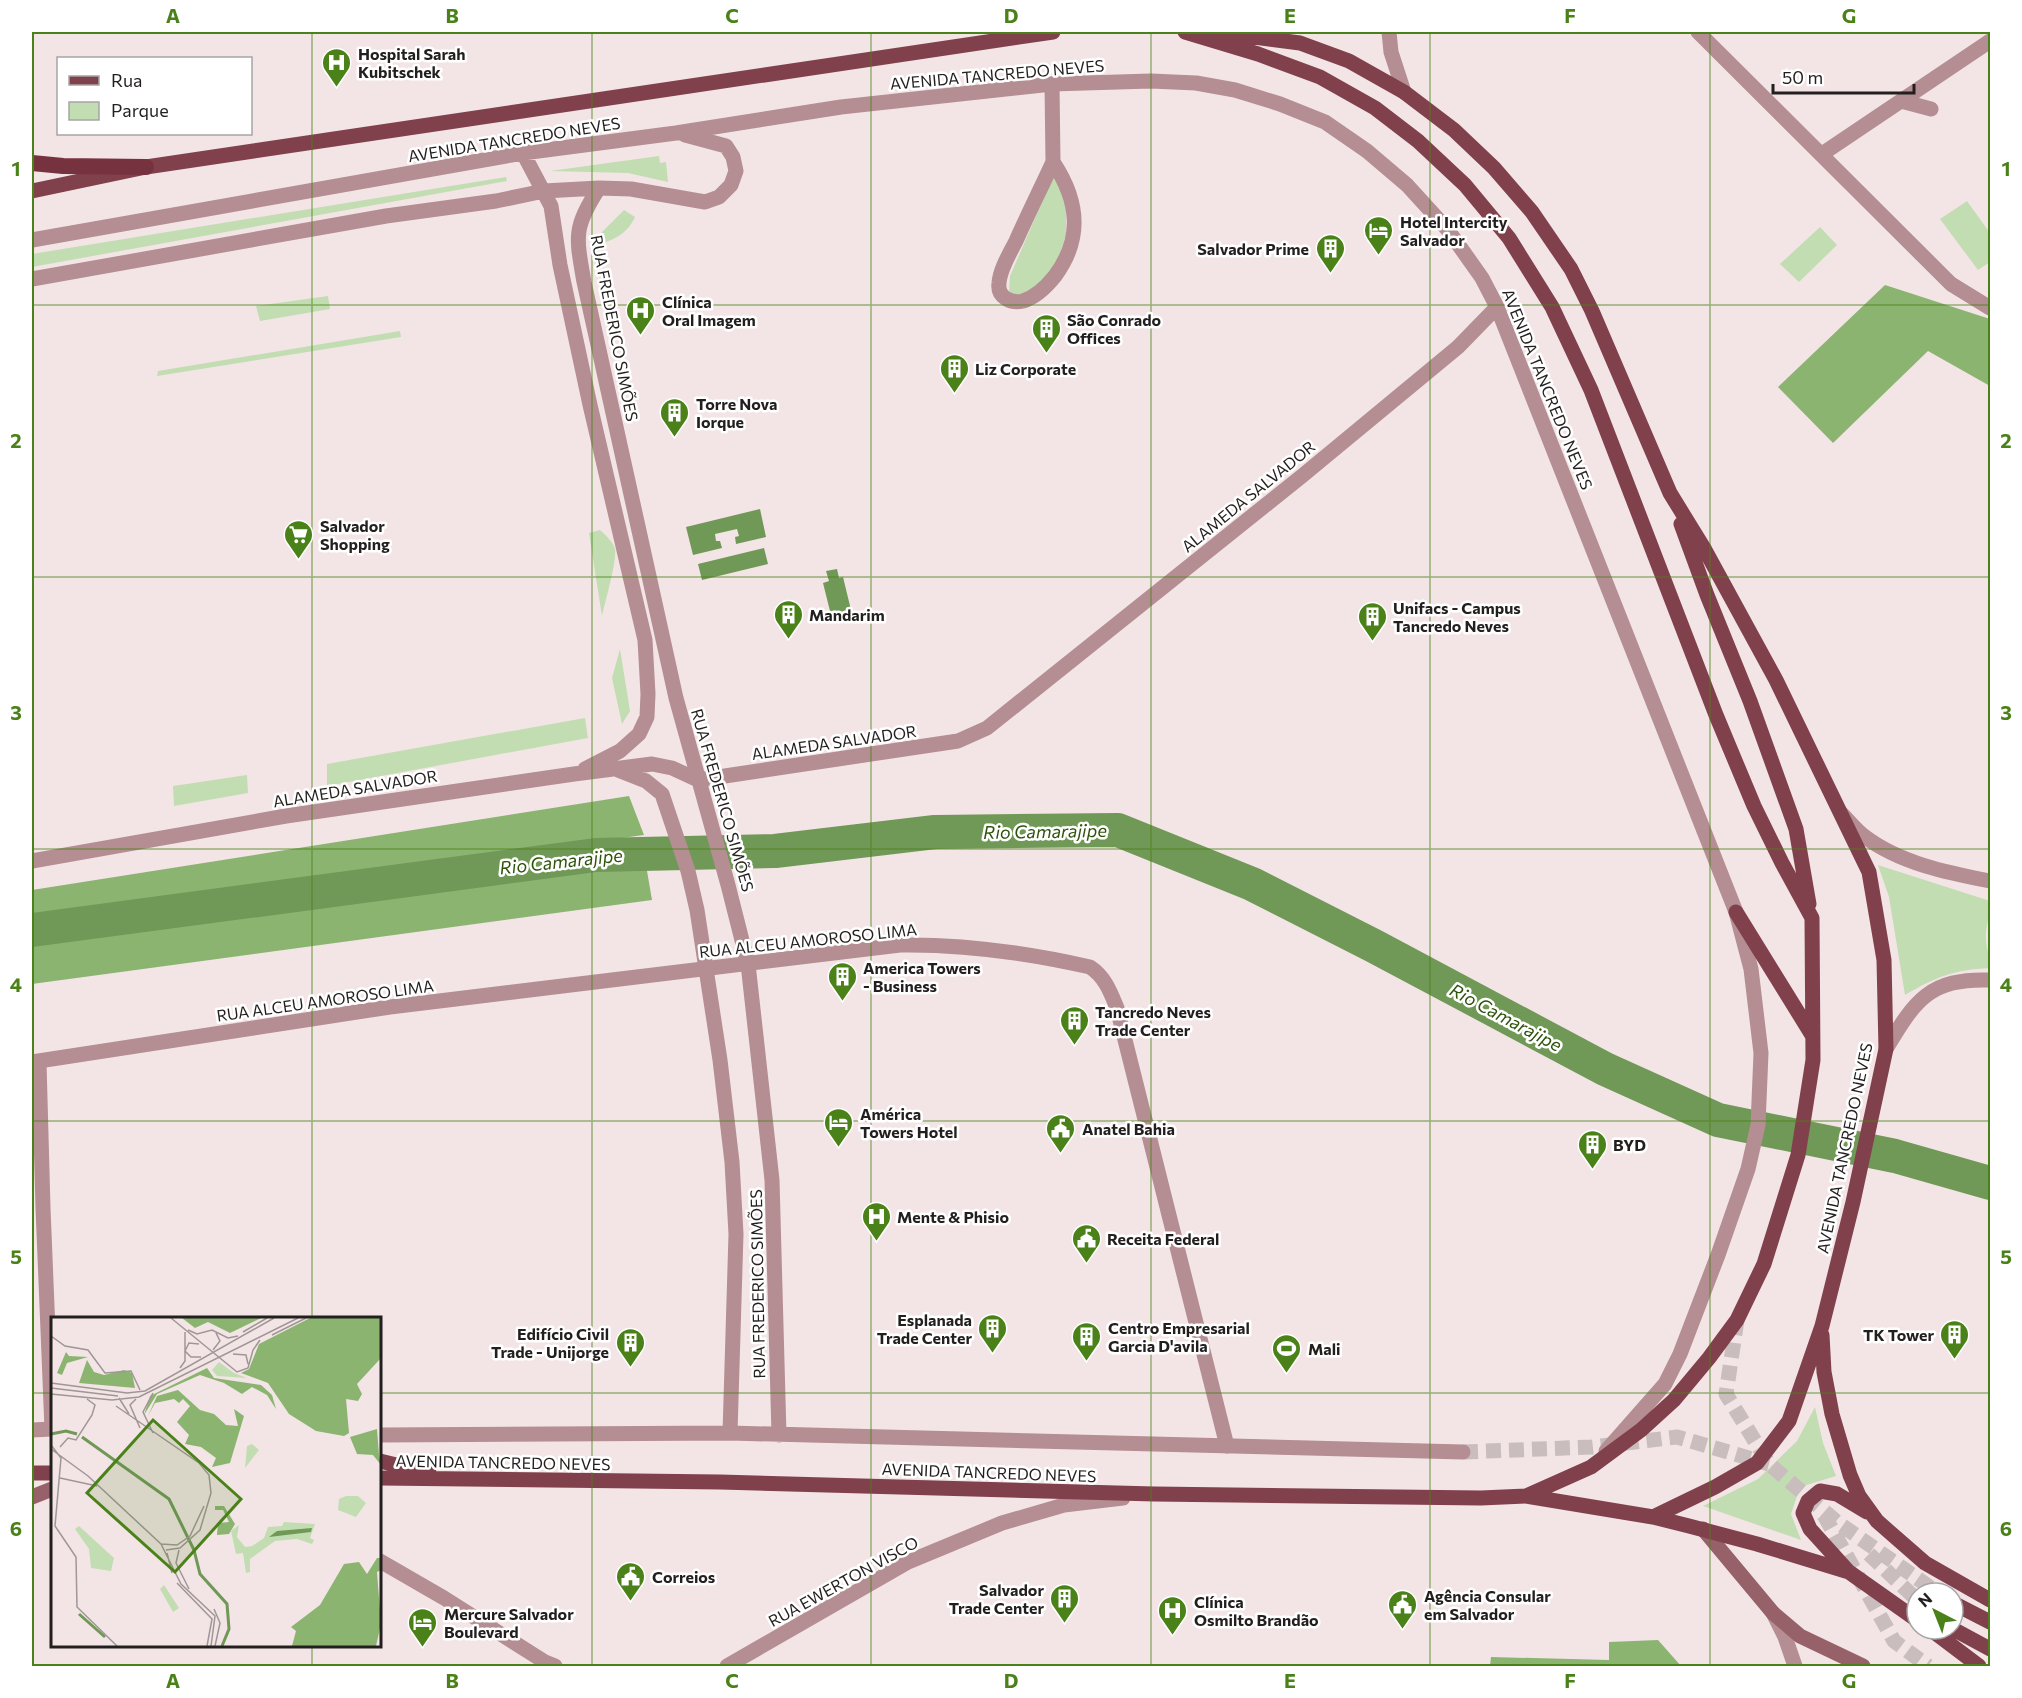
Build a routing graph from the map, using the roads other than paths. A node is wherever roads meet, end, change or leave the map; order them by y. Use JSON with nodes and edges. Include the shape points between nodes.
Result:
{"nodes":[{"id":1,"x":1053,"y":32,"type":"edge"},
{"id":2,"x":1185,"y":32,"type":"edge"},
{"id":3,"x":1216,"y":32,"type":"edge"},
{"id":4,"x":1389,"y":32,"type":"edge"},
{"id":5,"x":1698,"y":32,"type":"edge"},
{"id":6,"x":1990,"y":40,"type":"edge"},
{"id":7,"x":1052,"y":84,"type":"junction"},
{"id":8,"x":1404,"y":92,"type":"junction"},
{"id":9,"x":1901,"y":101,"type":"junction"},
{"id":10,"x":1931,"y":109,"type":"dead end"},
{"id":11,"x":676,"y":133,"type":"junction"},
{"id":12,"x":523,"y":153,"type":"junction"},
{"id":13,"x":1822,"y":154,"type":"junction"},
{"id":14,"x":1053,"y":162,"type":"junction"},
{"id":15,"x":32,"y":163,"type":"edge"},
{"id":16,"x":146,"y":167,"type":"junction"},
{"id":17,"x":599,"y":188,"type":"junction"},
{"id":18,"x":32,"y":191,"type":"edge"},
{"id":19,"x":544,"y":191,"type":"junction"},
{"id":20,"x":32,"y":240,"type":"edge"},
{"id":21,"x":32,"y":279,"type":"edge"},
{"id":22,"x":1497,"y":308,"type":"junction"},
{"id":23,"x":1990,"y":308,"type":"edge"},
{"id":24,"x":590,"y":405,"type":"junction"},
{"id":25,"x":624,"y":461,"type":"junction"},
{"id":26,"x":1670,"y":493,"type":"junction"},
{"id":27,"x":645,"y":640,"type":"junction"},
{"id":28,"x":676,"y":698,"type":"junction"},
{"id":29,"x":615,"y":769,"type":"junction"},
{"id":30,"x":574,"y":774,"type":"junction"},
{"id":31,"x":698,"y":780,"type":"junction"},
{"id":32,"x":1842,"y":813,"type":"junction"},
{"id":33,"x":32,"y":861,"type":"edge"},
{"id":34,"x":1990,"y":881,"type":"edge"},
{"id":35,"x":1736,"y":912,"type":"junction"},
{"id":36,"x":1812,"y":918,"type":"junction"},
{"id":37,"x":748,"y":964,"type":"junction"},
{"id":38,"x":707,"y":968,"type":"junction"},
{"id":39,"x":1990,"y":981,"type":"edge"},
{"id":40,"x":1812,"y":1035,"type":"junction"},
{"id":41,"x":1886,"y":1049,"type":"junction"},
{"id":42,"x":35,"y":1062,"type":"edge"},
{"id":43,"x":1822,"y":1326,"type":"junction"},
{"id":44,"x":51,"y":1404,"type":"edge"},
{"id":45,"x":51,"y":1429,"type":"edge"},
{"id":46,"x":32,"y":1430,"type":"edge"},
{"id":47,"x":730,"y":1433,"type":"junction"},
{"id":48,"x":381,"y":1435,"type":"edge"},
{"id":49,"x":779,"y":1435,"type":"junction"},
{"id":50,"x":1227,"y":1446,"type":"junction"},
{"id":51,"x":1463,"y":1452,"type":"tunnel mouth"},
{"id":52,"x":381,"y":1461,"type":"edge"},
{"id":53,"x":1591,"y":1467,"type":"junction"},
{"id":54,"x":32,"y":1473,"type":"edge"},
{"id":55,"x":51,"y":1473,"type":"edge"},
{"id":56,"x":381,"y":1478,"type":"edge"},
{"id":57,"x":453,"y":1479,"type":"junction"},
{"id":58,"x":51,"y":1489,"type":"edge"},
{"id":59,"x":1154,"y":1494,"type":"junction"},
{"id":60,"x":1526,"y":1496,"type":"junction"},
{"id":61,"x":32,"y":1497,"type":"edge"},
{"id":62,"x":1870,"y":1514,"type":"junction"},
{"id":63,"x":1653,"y":1517,"type":"junction"},
{"id":64,"x":1703,"y":1529,"type":"junction"},
{"id":65,"x":381,"y":1562,"type":"edge"},
{"id":66,"x":1849,"y":1572,"type":"junction"},
{"id":67,"x":1990,"y":1600,"type":"edge"},
{"id":68,"x":1965,"y":1609,"type":"edge"},
{"id":69,"x":1905,"y":1612,"type":"edge"},
{"id":70,"x":1773,"y":1613,"type":"junction"},
{"id":71,"x":1990,"y":1622,"type":"edge"},
{"id":72,"x":1965,"y":1635,"type":"edge"},
{"id":73,"x":1946,"y":1641,"type":"edge"},
{"id":74,"x":1990,"y":1649,"type":"edge"},
{"id":75,"x":555,"y":1666,"type":"edge"},
{"id":76,"x":727,"y":1666,"type":"edge"},
{"id":77,"x":1795,"y":1666,"type":"edge"},
{"id":78,"x":1863,"y":1666,"type":"edge"},
{"id":79,"x":1979,"y":1666,"type":"edge"}],
"edges":[{"from":1,"to":16,"type":"main road","name":"AVENIDA TANCREDO NEVES"},
{"from":2,"to":36,"type":"main road","name":"AVENIDA TANCREDO NEVES","via":[[1320,77],[1375,108],[1466,185],[1509,238],[1552,307],[1591,390],[1733,755],[1772,844]]},
{"from":3,"to":8,"type":"main road","name":"AVENIDA TANCREDO NEVES","via":[[1300,43],[1349,61]]},
{"from":4,"to":8,"type":"street","via":[[1390,51]]},
{"from":5,"to":13,"type":"street"},
{"from":6,"to":9,"type":"street"},
{"from":7,"to":11,"type":"street","name":"AVENIDA TANCREDO NEVES","via":[[841,107]]},
{"from":7,"to":14,"type":"street"},
{"from":7,"to":22,"type":"street","name":"AVENIDA TANCREDO NEVES","via":[[1196,83],[1235,90],[1325,122],[1407,184],[1448,230],[1482,278]]},
{"from":8,"to":26,"type":"main road","name":"AVENIDA TANCREDO NEVES","via":[[1454,130],[1494,168],[1532,212],[1571,269]]},
{"from":9,"to":10,"type":"street"},
{"from":9,"to":13,"type":"street"},
{"from":11,"to":12,"type":"street","name":"AVENIDA TANCREDO NEVES"},
{"from":11,"to":17,"type":"street","via":[[726,146],[736,171],[731,185],[719,197],[705,202],[631,189]]},
{"from":12,"to":19,"type":"street"},
{"from":12,"to":20,"type":"street","name":"AVENIDA TANCREDO NEVES"},
{"from":13,"to":23,"type":"street","via":[[1951,284]]},
{"from":14,"to":14,"type":"street","via":[[998,283],[1004,298],[1012,302],[1034,297],[1050,281],[1065,262],[1074,238],[1076,216],[1062,175]]},
{"from":15,"to":16,"type":"highway"},
{"from":16,"to":18,"type":"main road","name":"AVENIDA TANCREDO NEVES"},
{"from":17,"to":19,"type":"street"},
{"from":17,"to":25,"type":"street","name":"RUA FREDERICO SIMÕES","via":[[584,211],[578,230],[579,250]]},
{"from":19,"to":21,"type":"street"},
{"from":19,"to":24,"type":"street","via":[[551,206]]},
{"from":22,"to":31,"type":"street","name":"ALAMEDA SALVADOR","via":[[1458,347],[1302,476],[987,729],[958,741]]},
{"from":22,"to":35,"type":"street","name":"AVENIDA TANCREDO NEVES"},
{"from":24,"to":25,"type":"street","via":[[610,429],[617,454]]},
{"from":24,"to":27,"type":"street"},
{"from":25,"to":28,"type":"street","name":"RUA FREDERICO SIMÕES"},
{"from":26,"to":32,"type":"main road","name":"AVENIDA TANCREDO NEVES","via":[[1776,680]]},
{"from":26,"to":36,"type":"main road","via":[[1796,829]]},
{"from":27,"to":28,"type":"street"},
{"from":27,"to":30,"type":"street","via":[[648,706],[639,734],[620,751]]},
{"from":28,"to":31,"type":"street","name":"RUA FREDERICO SIMÕES"},
{"from":29,"to":30,"type":"street","name":"ALAMEDA SALVADOR"},
{"from":29,"to":31,"type":"street","name":"ALAMEDA SALVADOR","via":[[652,764]]},
{"from":29,"to":38,"type":"street","name":"RUA FREDERICO SIMÕES","via":[[646,781],[662,794],[688,871]]},
{"from":30,"to":33,"type":"street","name":"ALAMEDA SALVADOR","via":[[286,816]]},
{"from":31,"to":37,"type":"street","name":"RUA FREDERICO SIMÕES"},
{"from":32,"to":34,"type":"street","via":[[1863,835],[1899,856]]},
{"from":32,"to":41,"type":"main road","name":"AVENIDA TANCREDO NEVES","via":[[1869,872],[1884,960]]},
{"from":35,"to":40,"type":"main road"},
{"from":35,"to":53,"type":"street","name":"AVENIDA TANCREDO NEVES","via":[[1751,969],[1761,1053],[1758,1125],[1748,1168],[1680,1354],[1665,1384]]},
{"from":36,"to":40,"type":"main road","name":"AVENIDA TANCREDO NEVES"},
{"from":37,"to":38,"type":"street","name":"RUA ALCEU AMOROSO LIMA"},
{"from":37,"to":49,"type":"street","name":"RUA FREDERICO SIMÕES","via":[[772,1180]]},
{"from":37,"to":50,"type":"street","name":"RUA ALCEU AMOROSO LIMA","via":[[934,944],[1071,963],[1100,974],[1117,1008]]},
{"from":38,"to":42,"type":"street","name":"RUA ALCEU AMOROSO LIMA","via":[[390,1008]]},
{"from":38,"to":47,"type":"street","name":"RUA FREDERICO SIMÕES","via":[[732,1162],[736,1234]]},
{"from":39,"to":41,"type":"street","via":[[1946,984],[1929,992],[1907,1014]]},
{"from":40,"to":53,"type":"main road","name":"AVENIDA TANCREDO NEVES","via":[[1813,1060],[1798,1155],[1764,1264],[1737,1320],[1666,1408]]},
{"from":41,"to":43,"type":"main road","name":"AVENIDA TANCREDO NEVES"},
{"from":42,"to":44,"type":"street"},
{"from":43,"to":62,"type":"main road","via":[[1824,1372],[1832,1414],[1850,1475]]},
{"from":43,"to":63,"type":"main road","via":[[1789,1421],[1758,1463]]},
{"from":45,"to":46,"type":"street"},
{"from":47,"to":48,"type":"street","name":"AVENIDA TANCREDO NEVES"},
{"from":47,"to":49,"type":"street","name":"AVENIDA TANCREDO NEVES"},
{"from":49,"to":50,"type":"street","name":"AVENIDA TANCREDO NEVES"},
{"from":50,"to":51,"type":"street","name":"AVENIDA TANCREDO NEVES"},
{"from":52,"to":57,"type":"main road"},
{"from":53,"to":60,"type":"main road","name":"AVENIDA TANCREDO NEVES"},
{"from":54,"to":55,"type":"main road"},
{"from":56,"to":57,"type":"main road","name":"AVENIDA TANCREDO NEVES"},
{"from":57,"to":59,"type":"main road","name":"AVENIDA TANCREDO NEVES"},
{"from":58,"to":61,"type":"main road"},
{"from":59,"to":60,"type":"main road","name":"AVENIDA TANCREDO NEVES"},
{"from":59,"to":76,"type":"street","name":"RUA EWERTON VISCO","via":[[1064,1505],[992,1528],[908,1562]]},
{"from":60,"to":63,"type":"main road"},
{"from":62,"to":66,"type":"main road","via":[[1837,1494],[1820,1491],[1805,1507],[1803,1513],[1810,1529]]},
{"from":62,"to":67,"type":"main road","via":[[1925,1563]]},
{"from":63,"to":64,"type":"main road"},
{"from":64,"to":66,"type":"main road"},
{"from":64,"to":70,"type":"main road"},
{"from":65,"to":75,"type":"street"},
{"from":66,"to":69,"type":"main road"},
{"from":68,"to":71,"type":"main road"},
{"from":70,"to":77,"type":"street"},
{"from":70,"to":78,"type":"main road","via":[[1800,1636]]},
{"from":72,"to":74,"type":"main road"},
{"from":73,"to":79,"type":"main road"}]}
